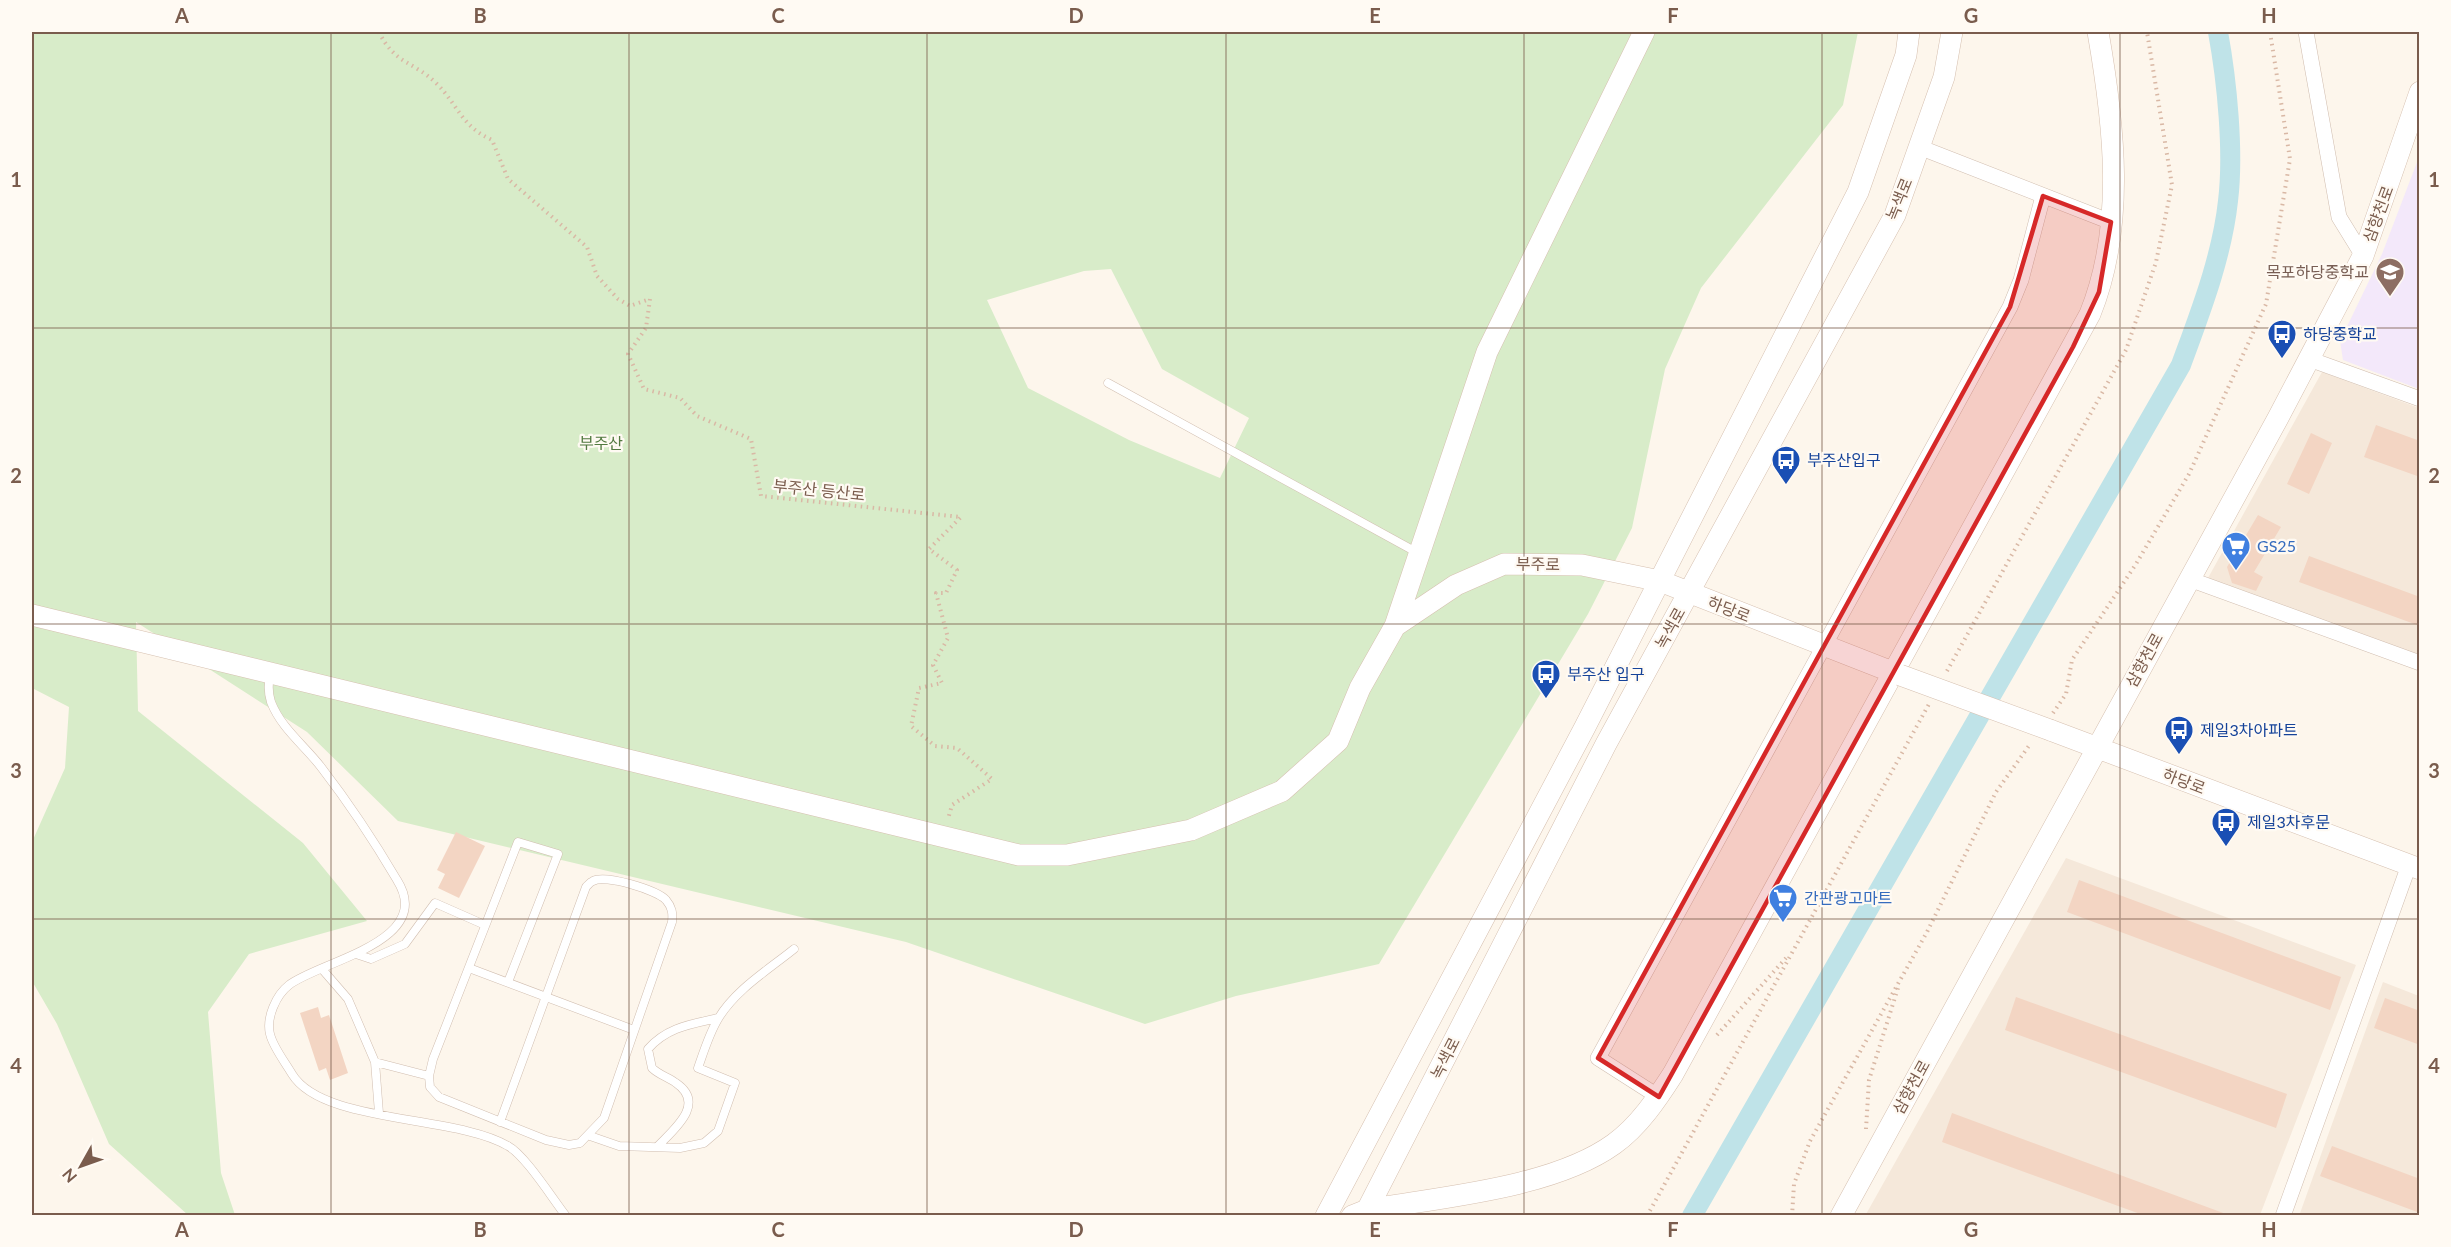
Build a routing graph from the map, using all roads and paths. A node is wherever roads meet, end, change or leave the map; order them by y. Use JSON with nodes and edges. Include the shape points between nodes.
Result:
{"nodes":[{"id":1,"x":379,"y":32,"type":"edge"},
{"id":2,"x":1644,"y":32,"type":"edge"},
{"id":3,"x":1909,"y":32,"type":"edge"},
{"id":4,"x":1952,"y":32,"type":"edge"},
{"id":5,"x":2098,"y":32,"type":"edge"},
{"id":6,"x":2147,"y":32,"type":"edge"},
{"id":7,"x":2270,"y":32,"type":"edge"},
{"id":8,"x":2307,"y":32,"type":"edge"},
{"id":9,"x":2420,"y":92,"type":"edge"},
{"id":10,"x":1919,"y":147,"type":"junction"},
{"id":11,"x":2043,"y":196,"type":"junction"},
{"id":12,"x":2111,"y":222,"type":"junction"},
{"id":13,"x":2363,"y":256,"type":"junction"},
{"id":14,"x":2309,"y":358,"type":"junction"},
{"id":15,"x":1108,"y":383,"type":"dead end"},
{"id":16,"x":2420,"y":399,"type":"edge"},
{"id":17,"x":1419,"y":554,"type":"junction"},
{"id":18,"x":2190,"y":579,"type":"junction"},
{"id":19,"x":1660,"y":581,"type":"junction"},
{"id":20,"x":1689,"y":594,"type":"junction"},
{"id":21,"x":32,"y":615,"type":"edge"},
{"id":22,"x":1395,"y":626,"type":"junction"},
{"id":23,"x":1823,"y":645,"type":"junction"},
{"id":24,"x":2420,"y":663,"type":"edge"},
{"id":25,"x":271,"y":673,"type":"junction"},
{"id":26,"x":1896,"y":673,"type":"junction"},
{"id":27,"x":1945,"y":674,"type":"dead end"},
{"id":28,"x":1934,"y":694,"type":"dead end"},
{"id":29,"x":2044,"y":730,"type":"junction"},
{"id":30,"x":2096,"y":747,"type":"junction"},
{"id":31,"x":943,"y":834,"type":"junction"},
{"id":32,"x":2414,"y":867,"type":"edge"},
{"id":33,"x":485,"y":925,"type":"junction"},
{"id":34,"x":794,"y":949,"type":"dead end"},
{"id":35,"x":1792,"y":951,"type":"junction"},
{"id":36,"x":356,"y":954,"type":"junction"},
{"id":37,"x":469,"y":968,"type":"junction"},
{"id":38,"x":322,"y":969,"type":"junction"},
{"id":39,"x":1901,"y":978,"type":"junction"},
{"id":40,"x":508,"y":982,"type":"junction"},
{"id":41,"x":546,"y":997,"type":"junction"},
{"id":42,"x":718,"y":1018,"type":"junction"},
{"id":43,"x":634,"y":1030,"type":"junction"},
{"id":44,"x":1715,"y":1037,"type":"dead end"},
{"id":45,"x":375,"y":1062,"type":"junction"},
{"id":46,"x":429,"y":1076,"type":"junction"},
{"id":47,"x":1659,"y":1097,"type":"junction"},
{"id":48,"x":379,"y":1113,"type":"junction"},
{"id":49,"x":500,"y":1122,"type":"junction"},
{"id":50,"x":590,"y":1136,"type":"junction"},
{"id":51,"x":1865,"y":1139,"type":"dead end"},
{"id":52,"x":657,"y":1147,"type":"junction"},
{"id":53,"x":1361,"y":1214,"type":"edge"},
{"id":54,"x":566,"y":1215,"type":"edge"},
{"id":55,"x":1326,"y":1215,"type":"edge"},
{"id":56,"x":1647,"y":1215,"type":"edge"},
{"id":57,"x":1792,"y":1215,"type":"edge"},
{"id":58,"x":1841,"y":1215,"type":"edge"},
{"id":59,"x":2283,"y":1215,"type":"edge"}],
"edges":[{"from":1,"to":31,"type":"path","name":"부주산 등산로","via":[[388,50],[436,83],[475,132],[492,140],[508,179],[587,247],[597,276],[618,299],[630,306],[650,299],[646,328],[628,354],[644,389],[680,398],[697,416],[751,439],[761,496],[961,517],[929,549],[957,570],[946,593],[936,593],[948,638],[933,665],[942,683],[919,688],[911,726],[935,746],[957,748],[992,779],[952,805]]},
{"from":2,"to":17,"type":"street","via":[[1487,352]]},
{"from":3,"to":19,"type":"street","name":"녹색로","via":[[1906,55],[1858,192]]},
{"from":4,"to":10,"type":"street","name":"녹색로","via":[[1944,77]]},
{"from":5,"to":12,"type":"street","via":[[2111,111]]},
{"from":6,"to":27,"type":"path","via":[[2172,185],[2156,262],[2126,350]]},
{"from":7,"to":29,"type":"path","via":[[2290,159],[2266,304],[2189,474],[2136,564],[2072,660],[2066,694]]},
{"from":8,"to":13,"type":"street","via":[[2338,217]]},
{"from":9,"to":13,"type":"street","name":"삼향천로"},
{"from":10,"to":11,"type":"street"},
{"from":10,"to":20,"type":"street","name":"녹색로","via":[[1895,215]]},
{"from":11,"to":12,"type":"street"},
{"from":11,"to":23,"type":"street","via":[[2010,307]]},
{"from":12,"to":26,"type":"street","via":[[2099,292],[2090,314]]},
{"from":13,"to":14,"type":"street","name":"삼향천로"},
{"from":14,"to":16,"type":"street"},
{"from":14,"to":18,"type":"street","name":"삼향천로"},
{"from":15,"to":17,"type":"lane"},
{"from":17,"to":22,"type":"street"},
{"from":18,"to":24,"type":"street"},
{"from":18,"to":30,"type":"street","name":"삼향천로"},
{"from":19,"to":20,"type":"street","name":"하당로"},
{"from":19,"to":22,"type":"street","name":"부주로","via":[[1582,565],[1504,564],[1456,585]]},
{"from":19,"to":55,"type":"street","name":"녹색로"},
{"from":20,"to":23,"type":"street","name":"하당로"},
{"from":20,"to":53,"type":"street","name":"녹색로","via":[[1606,744]]},
{"from":21,"to":25,"type":"street"},
{"from":22,"to":31,"type":"street","via":[[1360,688],[1338,741],[1282,791],[1191,830],[1067,855],[1019,855]]},
{"from":23,"to":26,"type":"street","name":"하당로"},
{"from":23,"to":47,"type":"street","via":[[1598,1058]]},
{"from":25,"to":31,"type":"street"},
{"from":25,"to":36,"type":"lane","via":[[268,687],[284,726],[340,794],[399,882],[405,904],[401,919],[382,939]]},
{"from":26,"to":29,"type":"street","name":"하당로","bridge":true},
{"from":26,"to":47,"type":"street"},
{"from":28,"to":35,"type":"path"},
{"from":29,"to":30,"type":"street","name":"하당로"},
{"from":29,"to":39,"type":"path","via":[[1996,792]]},
{"from":30,"to":32,"type":"street","name":"하당로"},
{"from":30,"to":58,"type":"street","name":"삼향천로"},
{"from":32,"to":59,"type":"street"},
{"from":33,"to":36,"type":"lane","via":[[435,903],[405,944],[370,959]]},
{"from":33,"to":37,"type":"lane"},
{"from":33,"to":40,"type":"lane","via":[[518,842],[558,854]]},
{"from":34,"to":42,"type":"lane","via":[[735,997]]},
{"from":35,"to":44,"type":"path"},
{"from":35,"to":56,"type":"path"},
{"from":36,"to":38,"type":"lane"},
{"from":37,"to":40,"type":"lane"},
{"from":37,"to":46,"type":"lane"},
{"from":38,"to":45,"type":"lane","via":[[348,999]]},
{"from":38,"to":48,"type":"lane","via":[[289,985],[272,1006],[270,1033],[294,1077],[322,1099]]},
{"from":39,"to":51,"type":"path","via":[[1869,1080]]},
{"from":39,"to":57,"type":"path","via":[[1810,1141],[1794,1184]]},
{"from":40,"to":41,"type":"lane"},
{"from":41,"to":43,"type":"lane"},
{"from":41,"to":43,"type":"lane","via":[[586,888],[593,880],[608,878],[659,894],[673,912],[672,922]]},
{"from":41,"to":49,"type":"lane"},
{"from":42,"to":52,"type":"lane","via":[[679,1026],[648,1049],[652,1068],[676,1083],[689,1101],[683,1120]]},
{"from":42,"to":52,"type":"lane","via":[[698,1068],[735,1083],[718,1131],[704,1143]]},
{"from":43,"to":50,"type":"lane","via":[[604,1118]]},
{"from":45,"to":46,"type":"lane"},
{"from":45,"to":48,"type":"lane"},
{"from":46,"to":49,"type":"lane","via":[[430,1087],[439,1098]]},
{"from":47,"to":53,"type":"street","via":[[1615,1144],[1559,1172]]},
{"from":48,"to":54,"type":"lane","via":[[471,1132],[507,1145],[521,1156]]},
{"from":49,"to":50,"type":"lane","via":[[569,1145]]},
{"from":50,"to":52,"type":"lane","via":[[619,1146]]}]}
